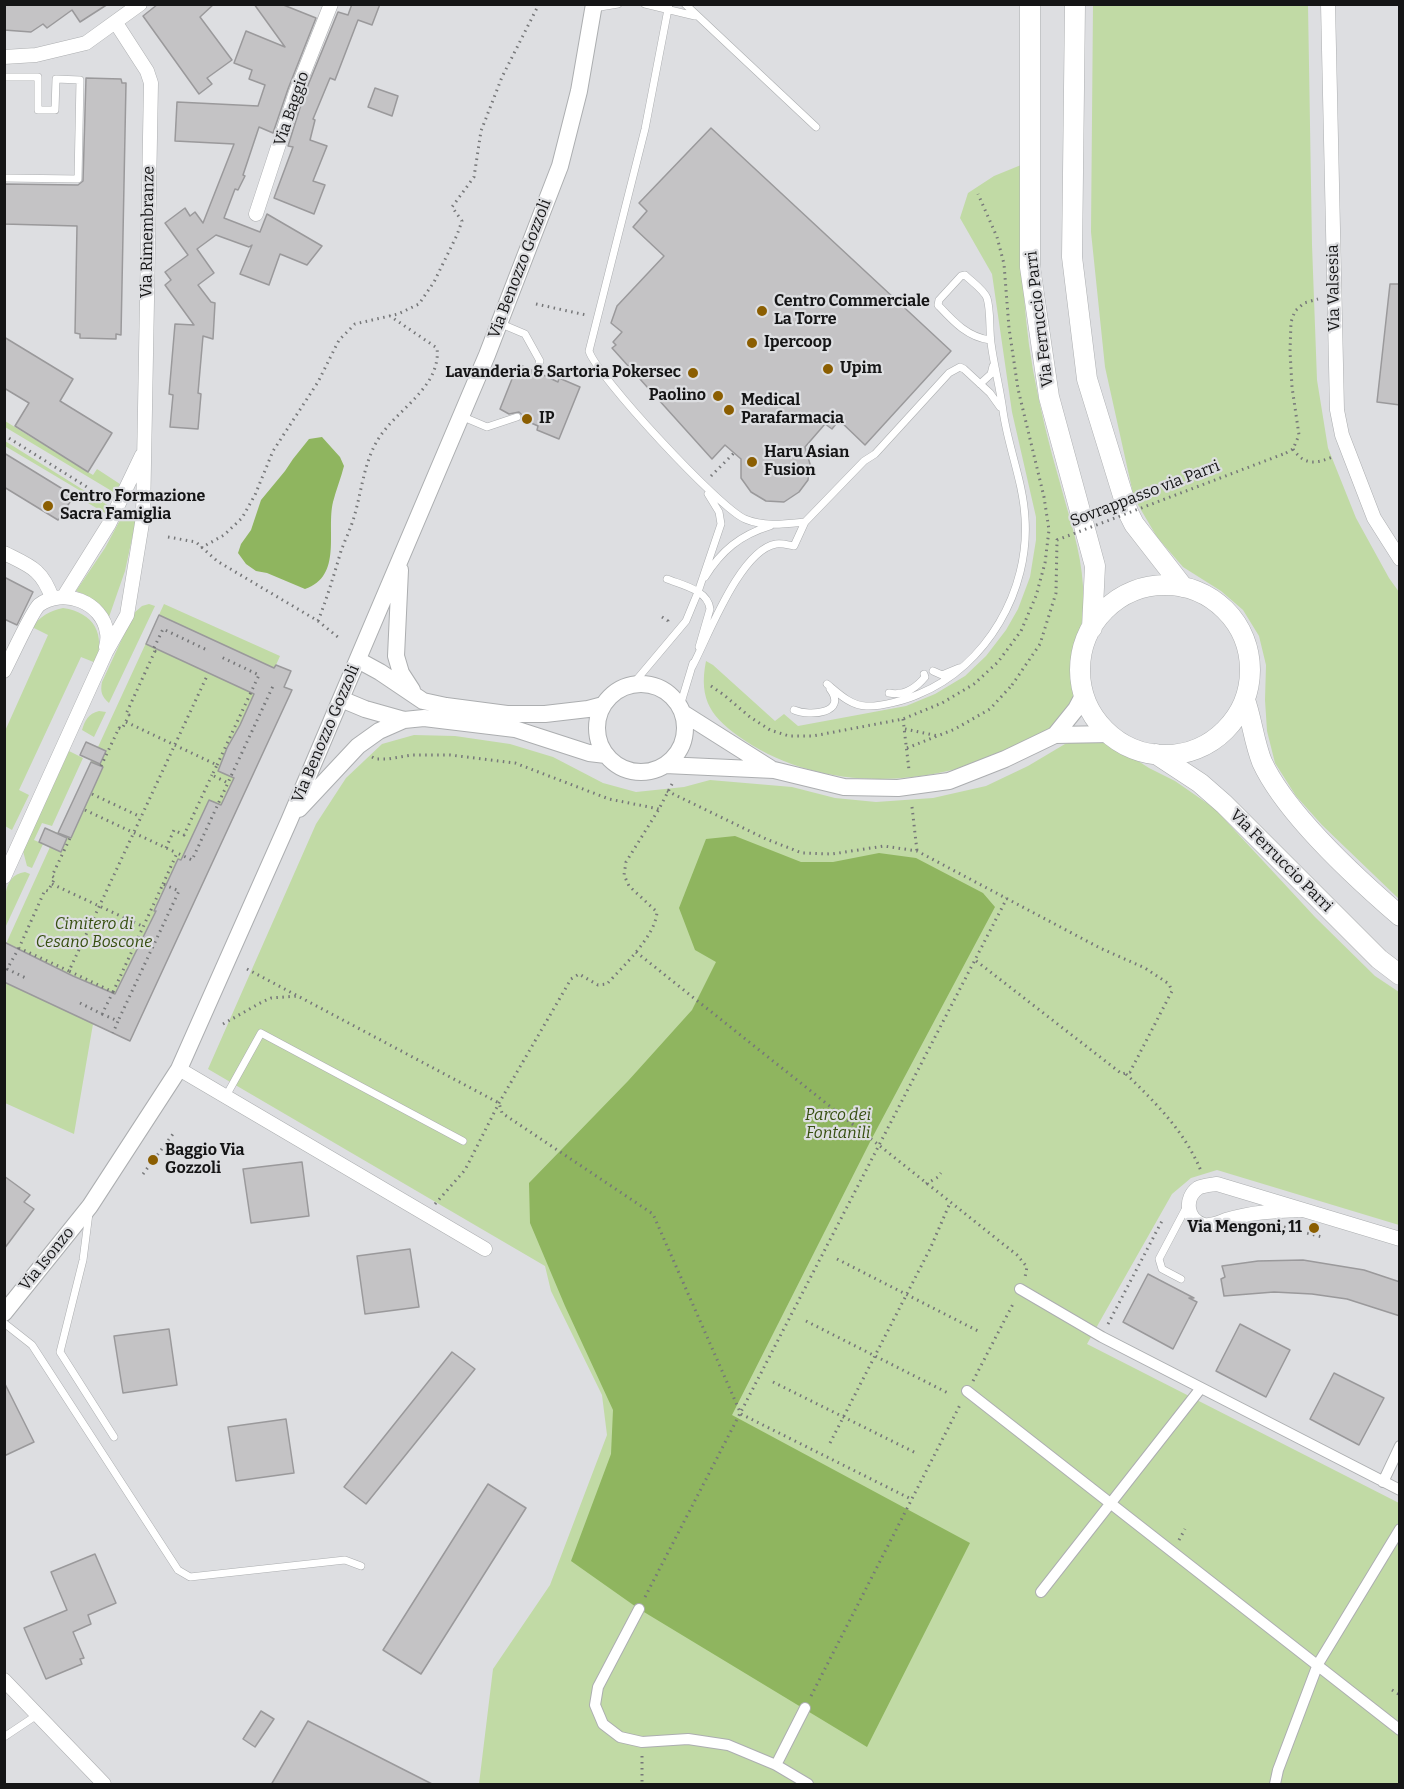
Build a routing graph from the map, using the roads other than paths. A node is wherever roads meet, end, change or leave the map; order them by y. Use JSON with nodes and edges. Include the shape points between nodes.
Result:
{"nodes":[{"id":1,"x":140,"y":4,"type":"edge"},
{"id":2,"x":331,"y":4,"type":"edge"},
{"id":3,"x":618,"y":4,"type":"edge"},
{"id":4,"x":645,"y":4,"type":"edge"},
{"id":5,"x":685,"y":4,"type":"edge"},
{"id":6,"x":1030,"y":4,"type":"edge"},
{"id":7,"x":1075,"y":4,"type":"edge"},
{"id":8,"x":1328,"y":4,"type":"edge"},
{"id":9,"x":594,"y":6,"type":"edge"},
{"id":10,"x":669,"y":6,"type":"edge"},
{"id":11,"x":696,"y":16,"type":"junction"},
{"id":12,"x":116,"y":23,"type":"junction"},
{"id":13,"x":4,"y":57,"type":"edge"},
{"id":14,"x":4,"y":76,"type":"edge"},
{"id":15,"x":816,"y":127,"type":"dead end"},
{"id":16,"x":4,"y":178,"type":"edge"},
{"id":17,"x":256,"y":214,"type":"dead end"},
{"id":18,"x":499,"y":323,"type":"junction"},
{"id":19,"x":990,"y":340,"type":"junction"},
{"id":20,"x":994,"y":360,"type":"junction"},
{"id":21,"x":536,"y":372,"type":"dead end"},
{"id":22,"x":981,"y":384,"type":"junction"},
{"id":23,"x":1003,"y":415,"type":"junction"},
{"id":24,"x":461,"y":416,"type":"junction"},
{"id":25,"x":517,"y":417,"type":"dead end"},
{"id":26,"x":144,"y":451,"type":"junction"},
{"id":27,"x":701,"y":484,"type":"junction"},
{"id":28,"x":805,"y":522,"type":"junction"},
{"id":29,"x":775,"y":524,"type":"junction"},
{"id":30,"x":4,"y":553,"type":"edge"},
{"id":31,"x":401,"y":558,"type":"junction"},
{"id":32,"x":1400,"y":559,"type":"edge"},
{"id":33,"x":666,"y":579,"type":"dead end"},
{"id":34,"x":1183,"y":587,"type":"junction"},
{"id":35,"x":698,"y":592,"type":"junction"},
{"id":36,"x":58,"y":597,"type":"junction"},
{"id":37,"x":1092,"y":628,"type":"junction"},
{"id":38,"x":106,"y":652,"type":"junction"},
{"id":39,"x":358,"y":660,"type":"junction"},
{"id":40,"x":692,"y":667,"type":"junction"},
{"id":41,"x":962,"y":668,"type":"junction"},
{"id":42,"x":4,"y":671,"type":"edge"},
{"id":43,"x":933,"y":671,"type":"dead end"},
{"id":44,"x":924,"y":674,"type":"dead end"},
{"id":45,"x":633,"y":684,"type":"junction"},
{"id":46,"x":889,"y":693,"type":"dead end"},
{"id":47,"x":1084,"y":694,"type":"junction"},
{"id":48,"x":416,"y":696,"type":"junction"},
{"id":49,"x":341,"y":699,"type":"junction"},
{"id":50,"x":1245,"y":700,"type":"junction"},
{"id":51,"x":603,"y":705,"type":"junction"},
{"id":52,"x":681,"y":710,"type":"junction"},
{"id":53,"x":795,"y":710,"type":"dead end"},
{"id":54,"x":404,"y":720,"type":"junction"},
{"id":55,"x":1110,"y":734,"type":"junction"},
{"id":56,"x":1055,"y":735,"type":"junction"},
{"id":57,"x":1156,"y":754,"type":"junction"},
{"id":58,"x":606,"y":755,"type":"junction"},
{"id":59,"x":665,"y":765,"type":"junction"},
{"id":60,"x":774,"y":770,"type":"junction"},
{"id":61,"x":289,"y":821,"type":"junction"},
{"id":62,"x":4,"y":877,"type":"edge"},
{"id":63,"x":1400,"y":916,"type":"edge"},
{"id":64,"x":1400,"y":975,"type":"edge"},
{"id":65,"x":179,"y":1069,"type":"junction"},
{"id":66,"x":226,"y":1096,"type":"junction"},
{"id":67,"x":463,"y":1141,"type":"dead end"},
{"id":68,"x":1188,"y":1204,"type":"junction"},
{"id":69,"x":90,"y":1206,"type":"junction"},
{"id":70,"x":1301,"y":1210,"type":"junction"},
{"id":71,"x":1400,"y":1239,"type":"edge"},
{"id":72,"x":485,"y":1249,"type":"dead end"},
{"id":73,"x":1181,"y":1278,"type":"dead end"},
{"id":74,"x":1020,"y":1289,"type":"road end"},
{"id":75,"x":4,"y":1313,"type":"edge"},
{"id":76,"x":4,"y":1323,"type":"edge"},
{"id":77,"x":1201,"y":1388,"type":"junction"},
{"id":78,"x":967,"y":1391,"type":"road end"},
{"id":79,"x":114,"y":1437,"type":"dead end"},
{"id":80,"x":1400,"y":1446,"type":"edge"},
{"id":81,"x":1383,"y":1482,"type":"junction"},
{"id":82,"x":1400,"y":1490,"type":"edge"},
{"id":83,"x":1110,"y":1504,"type":"junction"},
{"id":84,"x":1400,"y":1529,"type":"edge"},
{"id":85,"x":361,"y":1566,"type":"dead end"},
{"id":86,"x":1041,"y":1592,"type":"dead end"},
{"id":87,"x":639,"y":1609,"type":"road end"},
{"id":88,"x":1317,"y":1664,"type":"junction"},
{"id":89,"x":4,"y":1680,"type":"edge"},
{"id":90,"x":805,"y":1708,"type":"road end"},
{"id":91,"x":37,"y":1714,"type":"junction"},
{"id":92,"x":1400,"y":1730,"type":"edge"},
{"id":93,"x":4,"y":1737,"type":"edge"},
{"id":94,"x":776,"y":1765,"type":"junction"},
{"id":95,"x":104,"y":1785,"type":"edge"},
{"id":96,"x":808,"y":1785,"type":"edge"},
{"id":97,"x":1275,"y":1785,"type":"edge"}],
"edges":[{"from":1,"to":12,"type":"street"},
{"from":2,"to":17,"type":"street","name":"Via Baggio","via":[[296,92]]},
{"from":3,"to":9,"type":"lane"},
{"from":4,"to":10,"type":"lane"},
{"from":5,"to":11,"type":"lane"},
{"from":6,"to":37,"type":"main road","name":"Via Ferruccio Parri","via":[[1030,267],[1049,397],[1095,566]]},
{"from":7,"to":34,"type":"main road","via":[[1072,257],[1088,379],[1131,518]]},
{"from":8,"to":32,"type":"street","name":"Via Valsesia","via":[[1337,410],[1342,435],[1374,518]]},
{"from":9,"to":18,"type":"street","name":"Via Benozzo Gozzoli","via":[[560,166]]},
{"from":10,"to":11,"type":"lane"},
{"from":10,"to":27,"type":"lane","via":[[645,129],[589,351],[596,366]]},
{"from":11,"to":15,"type":"lane"},
{"from":12,"to":13,"type":"street","via":[[86,43],[36,55]]},
{"from":12,"to":26,"type":"street","name":"Via Rimembranze","via":[[151,83]]},
{"from":14,"to":16,"type":"lane","via":[[38,77],[38,110],[55,110],[56,79],[80,80],[78,180]]},
{"from":18,"to":21,"type":"lane","via":[[525,334],[540,361]]},
{"from":18,"to":24,"type":"street","name":"Via Benozzo Gozzoli"},
{"from":19,"to":19,"type":"lane","via":[[967,332],[938,305],[961,276],[965,275],[986,296]]},
{"from":19,"to":20,"type":"lane"},
{"from":20,"to":22,"type":"lane","via":[[991,374]]},
{"from":20,"to":23,"type":"lane"},
{"from":22,"to":23,"type":"lane","via":[[997,401]]},
{"from":22,"to":28,"type":"lane","via":[[964,369],[955,369]]},
{"from":23,"to":41,"type":"lane","via":[[1025,517],[1023,563],[1006,613]]},
{"from":24,"to":25,"type":"lane","via":[[487,427]]},
{"from":24,"to":31,"type":"street","name":"Via Benozzo Gozzoli"},
{"from":26,"to":36,"type":"street","name":"Via Rimembranze","via":[[109,524]]},
{"from":26,"to":38,"type":"street","name":"Via Rimembranze","via":[[143,521],[127,615]]},
{"from":27,"to":29,"type":"lane","via":[[744,519]]},
{"from":27,"to":35,"type":"lane","via":[[719,512],[721,524]]},
{"from":28,"to":29,"type":"lane"},
{"from":28,"to":40,"type":"lane","via":[[794,546],[775,544],[748,562]]},
{"from":29,"to":35,"type":"lane","via":[[733,542],[714,562]]},
{"from":30,"to":36,"type":"street","via":[[37,570]]},
{"from":31,"to":39,"type":"street","name":"Via Benozzo Gozzoli"},
{"from":31,"to":48,"type":"street","via":[[396,656],[401,673]]},
{"from":33,"to":35,"type":"lane"},
{"from":34,"to":37,"type":"main road","name":"Via Ferruccio Parri","via":[[1161,585],[1131,592],[1113,603]]},
{"from":34,"to":50,"type":"main road","name":"Via Ferruccio Parri","via":[[1220,605],[1240,629],[1250,659]]},
{"from":35,"to":40,"type":"lane","via":[[708,599],[710,609]]},
{"from":35,"to":45,"type":"lane","via":[[686,621]]},
{"from":36,"to":38,"type":"street","via":[[84,601],[99,614],[107,632]]},
{"from":36,"to":42,"type":"street","name":"Via Rimembranze","via":[[37,606]]},
{"from":37,"to":47,"type":"main road","name":"Via Ferruccio Parri","via":[[1082,656]]},
{"from":38,"to":62,"type":"street","name":"Via Rimembranze"},
{"from":39,"to":48,"type":"street"},
{"from":39,"to":49,"type":"street","name":"Via Benozzo Gozzoli"},
{"from":40,"to":52,"type":"lane"},
{"from":41,"to":43,"type":"lane","via":[[942,675]]},
{"from":41,"to":53,"type":"lane","via":[[944,683],[915,696],[866,706],[844,698],[827,684],[834,694],[832,707],[810,714]]},
{"from":44,"to":46,"type":"lane","via":[[913,689]]},
{"from":45,"to":51,"type":"street","via":[[618,690]]},
{"from":45,"to":52,"type":"street","via":[[660,688],[670,694]]},
{"from":47,"to":55,"type":"main road","name":"Via Ferruccio Parri","via":[[1095,717]]},
{"from":47,"to":56,"type":"street"},
{"from":48,"to":51,"type":"street","via":[[446,706],[507,714],[545,714]]},
{"from":49,"to":54,"type":"street"},
{"from":49,"to":61,"type":"street","name":"Via Benozzo Gozzoli"},
{"from":50,"to":57,"type":"main road","name":"Via Ferruccio Parri","via":[[1228,728],[1209,743],[1187,752]]},
{"from":50,"to":63,"type":"main road","name":"Via Ferruccio Parri","via":[[1257,749],[1278,789],[1345,865]]},
{"from":51,"to":58,"type":"street","via":[[597,732]]},
{"from":52,"to":59,"type":"street","via":[[685,728],[682,744]]},
{"from":52,"to":60,"type":"street"},
{"from":54,"to":58,"type":"street","via":[[424,718],[514,729]]},
{"from":54,"to":61,"type":"street","via":[[358,746]]},
{"from":55,"to":56,"type":"street"},
{"from":55,"to":57,"type":"main road","name":"Via Ferruccio Parri","via":[[1136,749]]},
{"from":56,"to":60,"type":"street","via":[[949,781],[898,789],[844,787]]},
{"from":57,"to":64,"type":"main road","name":"Via Ferruccio Parri","via":[[1224,804],[1379,959]]},
{"from":58,"to":59,"type":"street","via":[[631,771],[647,772]]},
{"from":59,"to":60,"type":"street"},
{"from":61,"to":65,"type":"street","name":"Via Benozzo Gozzoli"},
{"from":65,"to":66,"type":"street"},
{"from":65,"to":69,"type":"street","name":"Via Benozzo Gozzoli"},
{"from":66,"to":67,"type":"lane","via":[[261,1033]]},
{"from":66,"to":72,"type":"street"},
{"from":68,"to":70,"type":"street","via":[[1194,1193],[1217,1184]]},
{"from":68,"to":70,"type":"street","via":[[1190,1214],[1206,1225],[1248,1213]]},
{"from":68,"to":73,"type":"lane","via":[[1159,1260],[1162,1269]]},
{"from":69,"to":75,"type":"street","name":"Via Isonzo"},
{"from":69,"to":79,"type":"lane","name":"Via Benozzo Gozzoli","via":[[83,1260],[60,1352]]},
{"from":70,"to":71,"type":"street"},
{"from":74,"to":77,"type":"street"},
{"from":76,"to":85,"type":"lane","via":[[32,1346],[178,1570],[190,1577],[345,1560]]},
{"from":77,"to":81,"type":"street"},
{"from":77,"to":83,"type":"street"},
{"from":78,"to":83,"type":"street"},
{"from":80,"to":81,"type":"street"},
{"from":81,"to":82,"type":"street"},
{"from":83,"to":86,"type":"street"},
{"from":83,"to":88,"type":"street"},
{"from":84,"to":88,"type":"street"},
{"from":87,"to":94,"type":"street","via":[[598,1687],[595,1705],[603,1724],[620,1737],[642,1742],[688,1739],[728,1745]]},
{"from":88,"to":92,"type":"street"},
{"from":88,"to":97,"type":"street"},
{"from":89,"to":91,"type":"street"},
{"from":90,"to":94,"type":"street"},
{"from":91,"to":93,"type":"lane"},
{"from":91,"to":95,"type":"street"},
{"from":94,"to":96,"type":"street"}]}
